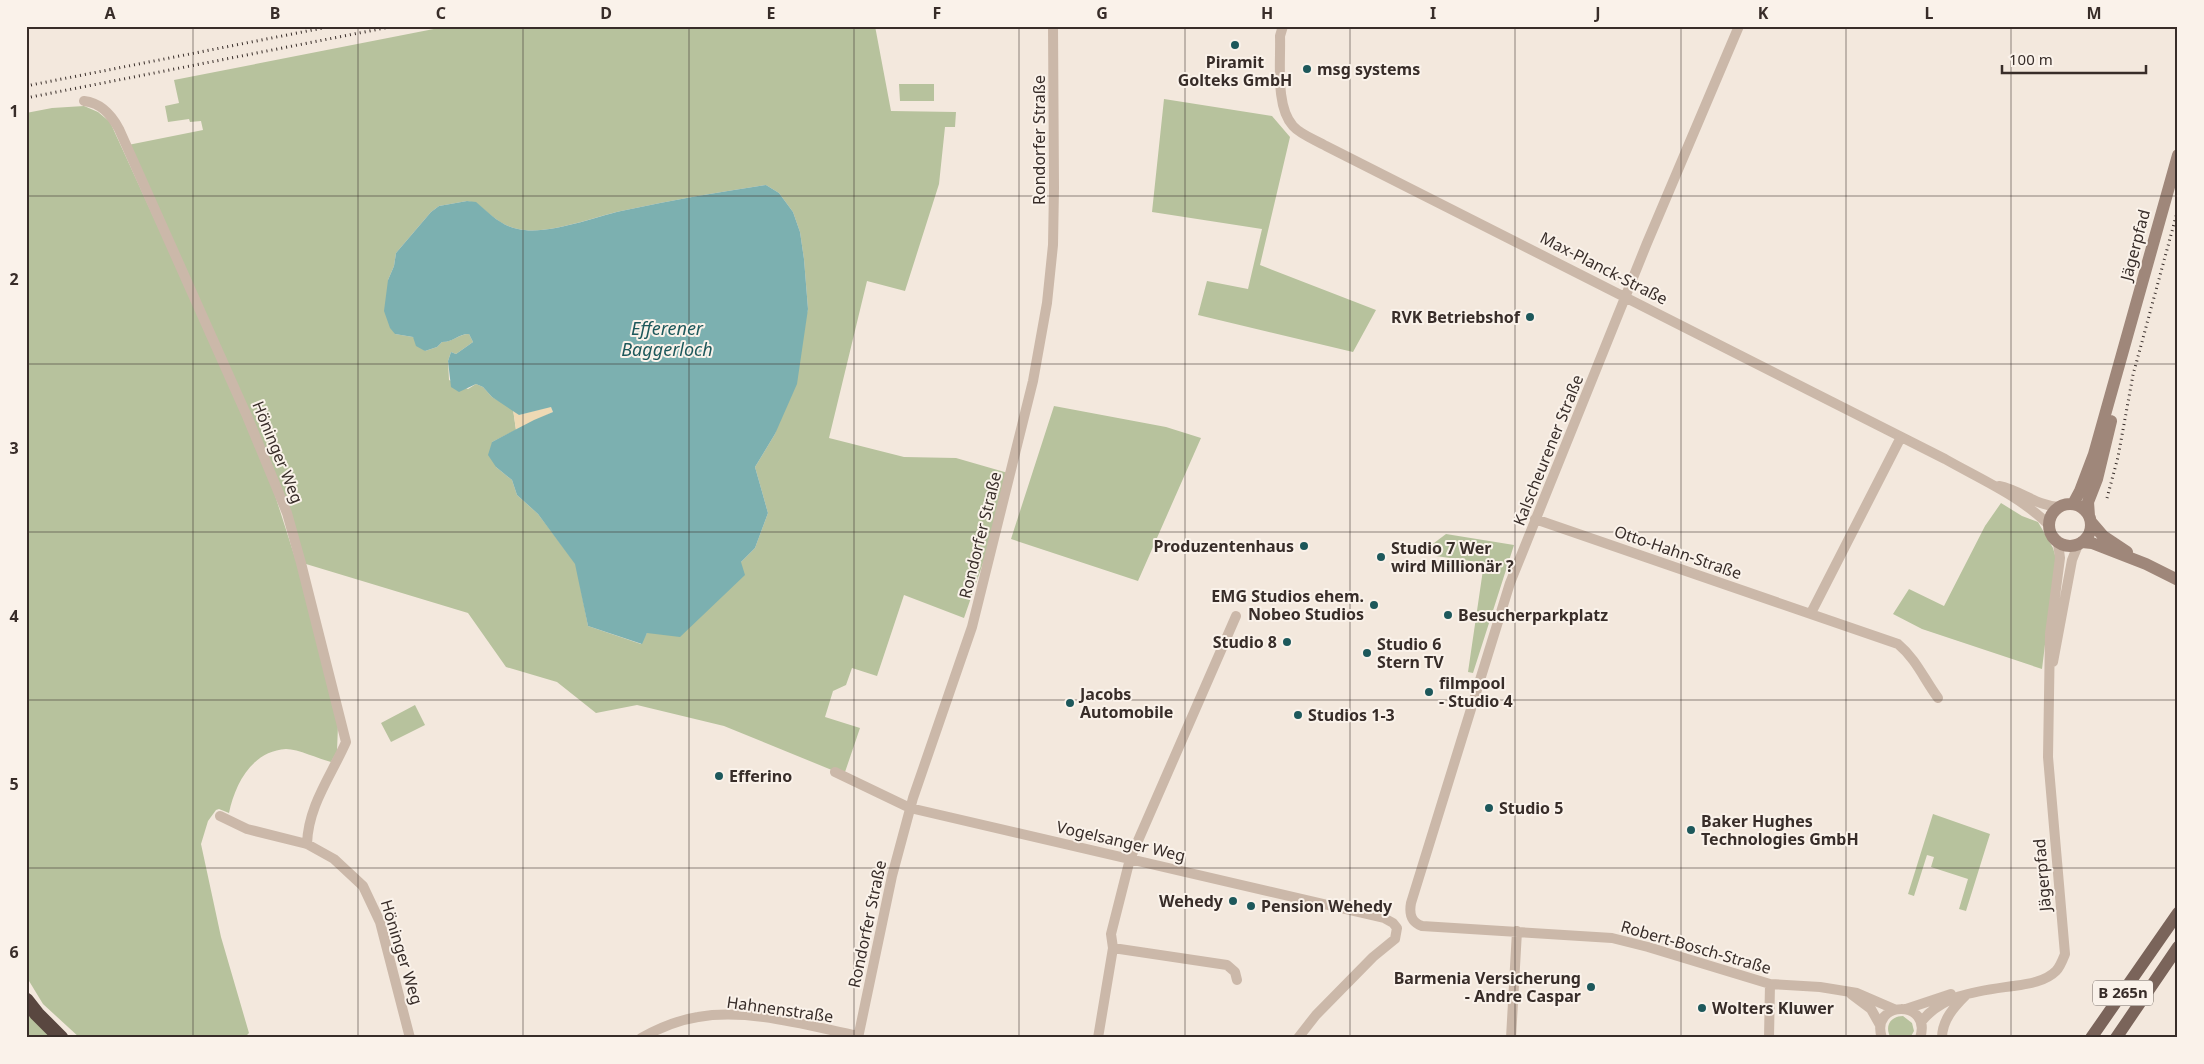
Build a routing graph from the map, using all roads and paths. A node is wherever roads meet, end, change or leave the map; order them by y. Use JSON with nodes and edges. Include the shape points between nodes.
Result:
{"nodes":[{"id":1,"x":1053,"y":26,"type":"edge"},
{"id":2,"x":1282,"y":26,"type":"edge"},
{"id":3,"x":1739,"y":26,"type":"edge"},
{"id":4,"x":84,"y":101,"type":"dead end"},
{"id":5,"x":2178,"y":154,"type":"edge"},
{"id":6,"x":1627,"y":297,"type":"junction"},
{"id":7,"x":2125,"y":344,"type":"junction"},
{"id":8,"x":1901,"y":437,"type":"junction"},
{"id":9,"x":1992,"y":484,"type":"junction"},
{"id":10,"x":2073,"y":504,"type":"junction"},
{"id":11,"x":2059,"y":506,"type":"junction"},
{"id":12,"x":1535,"y":519,"type":"junction"},
{"id":13,"x":2090,"y":519,"type":"junction"},
{"id":14,"x":2048,"y":525,"type":"junction"},
{"id":15,"x":2058,"y":542,"type":"junction"},
{"id":16,"x":2080,"y":543,"type":"junction"},
{"id":17,"x":2146,"y":564,"type":"junction"},
{"id":18,"x":2178,"y":580,"type":"edge"},
{"id":19,"x":1811,"y":613,"type":"junction"},
{"id":20,"x":1236,"y":616,"type":"dead end"},
{"id":21,"x":2049,"y":680,"type":"junction"},
{"id":22,"x":1938,"y":698,"type":"dead end"},
{"id":23,"x":835,"y":772,"type":"dead end"},
{"id":24,"x":910,"y":808,"type":"junction"},
{"id":25,"x":220,"y":816,"type":"dead end"},
{"id":26,"x":307,"y":844,"type":"junction"},
{"id":27,"x":1130,"y":859,"type":"junction"},
{"id":28,"x":2178,"y":913,"type":"edge"},
{"id":29,"x":1417,"y":924,"type":"joint"},
{"id":30,"x":1517,"y":931,"type":"junction"},
{"id":31,"x":2178,"y":947,"type":"edge"},
{"id":32,"x":1113,"y":948,"type":"junction"},
{"id":33,"x":1237,"y":980,"type":"dead end"},
{"id":34,"x":1770,"y":984,"type":"junction"},
{"id":35,"x":1848,"y":992,"type":"junction"},
{"id":36,"x":1967,"y":994,"type":"junction"},
{"id":37,"x":26,"y":1000,"type":"edge"},
{"id":38,"x":1894,"y":1009,"type":"junction"},
{"id":39,"x":1906,"y":1009,"type":"junction"},
{"id":40,"x":1921,"y":1022,"type":"junction"},
{"id":41,"x":1880,"y":1025,"type":"junction"},
{"id":42,"x":858,"y":1037,"type":"edge"},
{"id":43,"x":60,"y":1038,"type":"edge"},
{"id":44,"x":410,"y":1038,"type":"edge"},
{"id":45,"x":641,"y":1038,"type":"edge"},
{"id":46,"x":1098,"y":1038,"type":"edge"},
{"id":47,"x":1298,"y":1038,"type":"edge"},
{"id":48,"x":1511,"y":1038,"type":"edge"},
{"id":49,"x":1770,"y":1038,"type":"edge"},
{"id":50,"x":1882,"y":1038,"type":"edge"},
{"id":51,"x":1921,"y":1038,"type":"edge"},
{"id":52,"x":1942,"y":1038,"type":"edge"},
{"id":53,"x":2091,"y":1038,"type":"edge"},
{"id":54,"x":2116,"y":1038,"type":"edge"}],
"edges":[{"from":1,"to":24,"type":"street","name":"Rondorfer Straße","via":[[1053,244],[1047,303],[1033,381],[972,627]]},
{"from":2,"to":6,"type":"street","name":"Max-Planck-Straße","via":[[1281,98],[1284,112],[1294,128]]},
{"from":3,"to":6,"type":"street","name":"Kalscheurener Straße"},
{"from":4,"to":26,"type":"street","name":"Höninger Weg","via":[[103,109],[119,129],[247,416],[289,522],[346,742],[313,808]]},
{"from":5,"to":7,"type":"main road","name":"Jägerpfad"},
{"from":6,"to":8,"type":"street","name":"Max-Planck-Straße"},
{"from":6,"to":12,"type":"street","name":"Kalscheurener Straße"},
{"from":7,"to":10,"type":"main road","name":"Jägerpfad","via":[[2094,454]]},
{"from":7,"to":13,"type":"main road","name":"Jägerpfad","via":[[2104,451],[2088,502]]},
{"from":8,"to":9,"type":"street","name":"Max-Planck-Straße"},
{"from":8,"to":19,"type":"street"},
{"from":9,"to":11,"type":"street","name":"Max-Planck-Straße","via":[[2012,489],[2042,504]]},
{"from":9,"to":14,"type":"street","name":"Max-Planck-Straße"},
{"from":10,"to":11,"type":"main road"},
{"from":10,"to":13,"type":"main road","via":[[2085,510]]},
{"from":11,"to":14,"type":"main road"},
{"from":12,"to":19,"type":"street","name":"Otto-Hahn-Straße"},
{"from":12,"to":29,"type":"street","name":"Kalscheurener Straße","via":[[1510,583],[1411,903],[1410,915]]},
{"from":13,"to":16,"type":"main road","via":[[2088,537]]},
{"from":13,"to":17,"type":"main road","via":[[2103,536]]},
{"from":14,"to":15,"type":"main road"},
{"from":15,"to":16,"type":"main road","via":[[2071,546]]},
{"from":15,"to":21,"type":"street","via":[[2060,558],[2050,634]]},
{"from":16,"to":17,"type":"main road","via":[[2092,543]]},
{"from":16,"to":21,"type":"street","via":[[2072,560]]},
{"from":17,"to":18,"type":"main road"},
{"from":19,"to":22,"type":"street","name":"Otto-Hahn-Straße","via":[[1898,644],[1909,653]]},
{"from":20,"to":27,"type":"street"},
{"from":21,"to":36,"type":"street","name":"Jägerpfad","via":[[2048,757],[2065,954],[2057,970],[2032,984]]},
{"from":23,"to":24,"type":"street","name":"Vogelsanger Weg"},
{"from":24,"to":27,"type":"street","name":"Vogelsanger Weg"},
{"from":24,"to":42,"type":"street","name":"Rondorfer Straße"},
{"from":25,"to":26,"type":"street","name":"Höninger Weg","via":[[246,829]]},
{"from":26,"to":44,"type":"street","name":"Höninger Weg","via":[[348,871],[363,886],[372,902]]},
{"from":27,"to":32,"type":"street","via":[[1112,934]]},
{"from":27,"to":47,"type":"street","name":"Vogelsanger Weg","via":[[1393,922],[1397,934],[1390,944],[1316,1015]]},
{"from":28,"to":53,"type":"main road","number":"B 265n"},
{"from":29,"to":30,"type":"street","name":"Robert-Bosch-Straße"},
{"from":30,"to":34,"type":"street","name":"Robert-Bosch-Straße","via":[[1625,941]]},
{"from":30,"to":48,"type":"street"},
{"from":31,"to":54,"type":"main road","number":"B 265n"},
{"from":32,"to":33,"type":"street","via":[[1227,965],[1235,972]]},
{"from":32,"to":46,"type":"street"},
{"from":34,"to":35,"type":"street","name":"Robert-Bosch-Straße"},
{"from":34,"to":49,"type":"street"},
{"from":35,"to":38,"type":"street","name":"Robert-Bosch-Straße","via":[[1871,997]]},
{"from":35,"to":41,"type":"street","name":"Robert-Bosch-Straße","via":[[1871,1009]]},
{"from":36,"to":39,"type":"street","via":[[1941,996]]},
{"from":36,"to":40,"type":"street","via":[[1930,1010]]},
{"from":36,"to":52,"type":"street","via":[[1946,1020]]},
{"from":37,"to":43,"type":"highway"},
{"from":38,"to":39,"type":"street"},
{"from":38,"to":41,"type":"street","via":[[1885,1015]]},
{"from":39,"to":40,"type":"street","via":[[1918,1016]]},
{"from":40,"to":51,"type":"street"},
{"from":41,"to":50,"type":"street"},
{"from":42,"to":45,"type":"street","name":"Hahnenstraße","via":[[749,1016],[723,1015],[699,1016],[677,1022]]}]}
